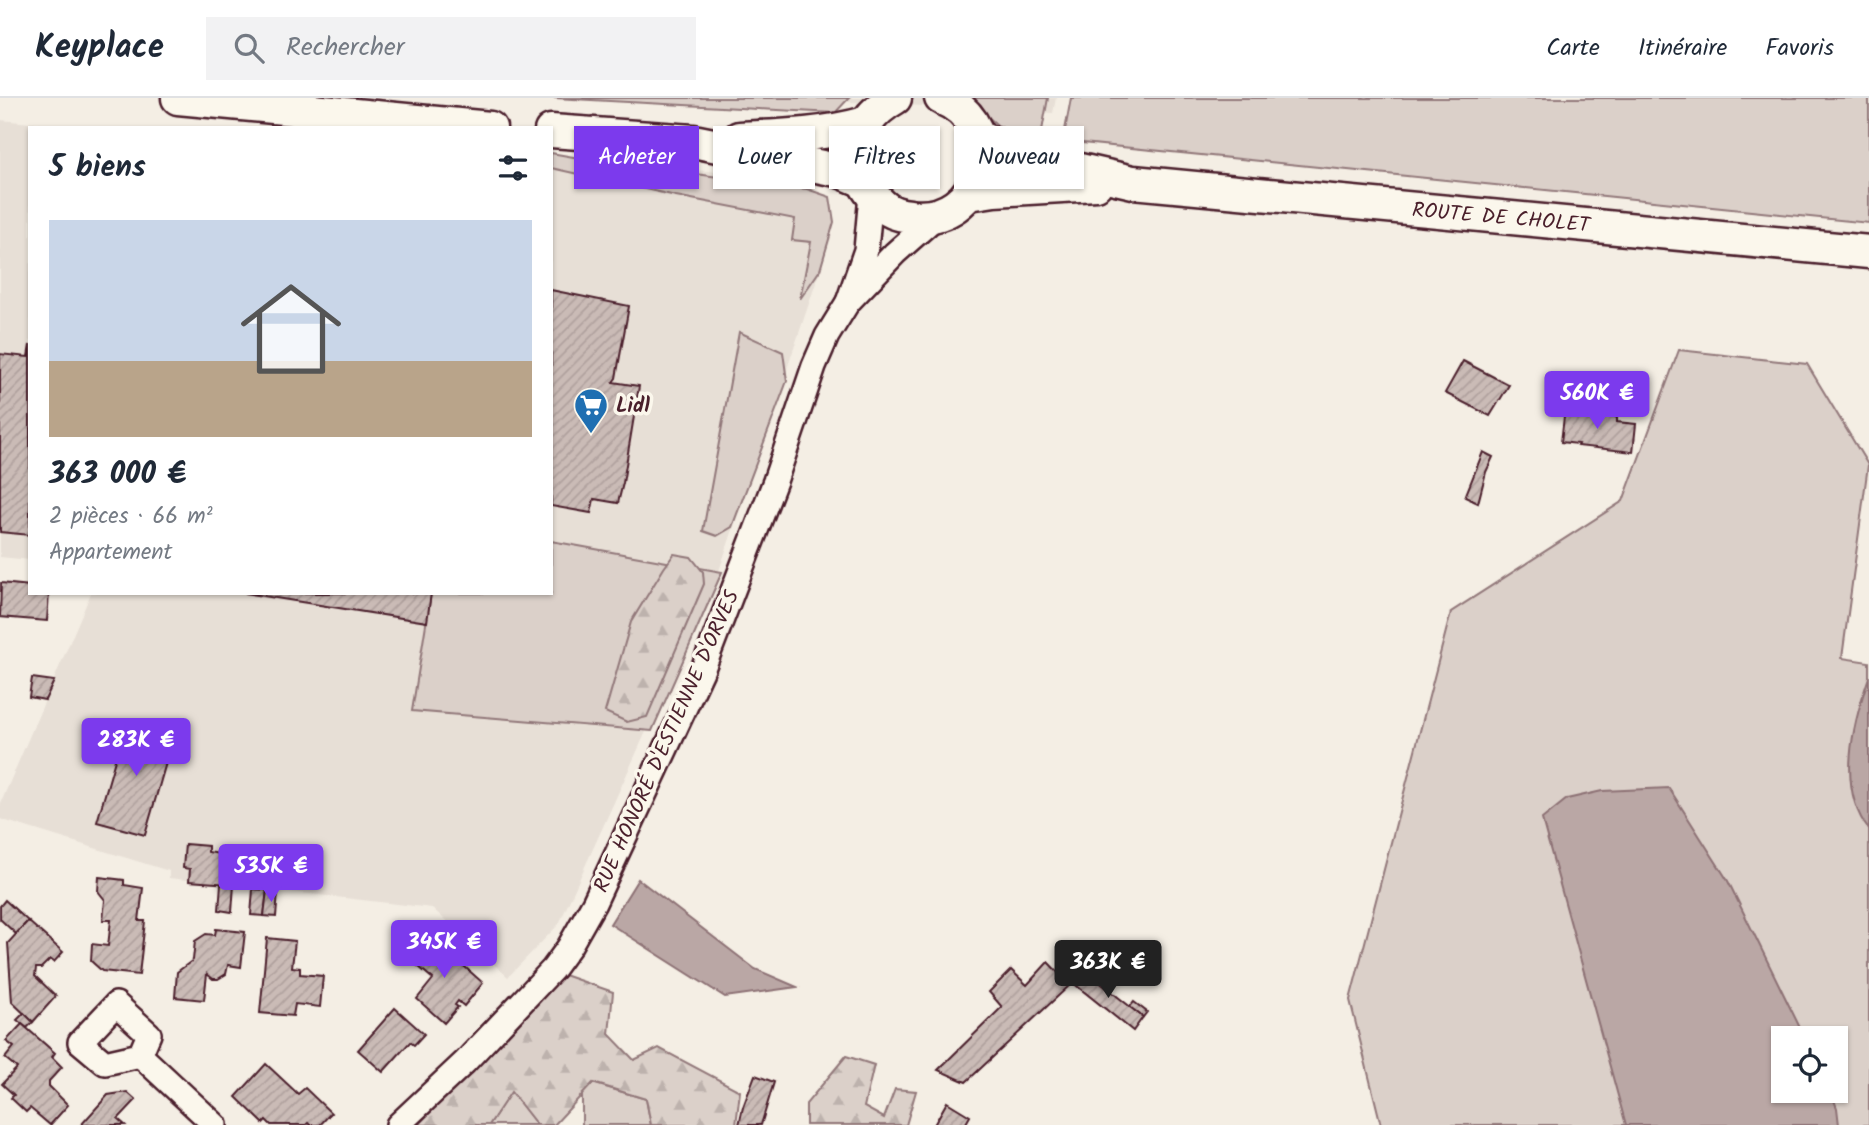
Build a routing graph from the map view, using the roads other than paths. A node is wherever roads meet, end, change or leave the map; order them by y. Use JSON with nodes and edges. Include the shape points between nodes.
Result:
{"nodes":[{"id":1,"x":178,"y":98,"type":"edge"},
{"id":2,"x":895,"y":98,"type":"edge"},
{"id":3,"x":941,"y":98,"type":"edge"},
{"id":4,"x":866,"y":123,"type":"junction"},
{"id":5,"x":469,"y":126,"type":"edge"},
{"id":6,"x":865,"y":126,"type":"edge"},
{"id":7,"x":974,"y":126,"type":"edge"},
{"id":8,"x":553,"y":131,"type":"edge"},
{"id":9,"x":574,"y":133,"type":"edge"},
{"id":10,"x":699,"y":141,"type":"edge"},
{"id":11,"x":699,"y":142,"type":"edge"},
{"id":12,"x":829,"y":169,"type":"edge"},
{"id":13,"x":1084,"y":171,"type":"edge"},
{"id":14,"x":1133,"y":182,"type":"junction"},
{"id":15,"x":866,"y":189,"type":"edge"},
{"id":16,"x":868,"y":189,"type":"edge"},
{"id":17,"x":972,"y":189,"type":"edge"},
{"id":18,"x":969,"y":194,"type":"junction"},
{"id":19,"x":938,"y":215,"type":"junction"},
{"id":20,"x":1869,"y":252,"type":"edge"},
{"id":21,"x":848,"y":302,"type":"junction"},
{"id":22,"x":140,"y":1055,"type":"dead end"},
{"id":23,"x":215,"y":1125,"type":"edge"},
{"id":24,"x":398,"y":1125,"type":"edge"}],
"edges":[{"from":1,"to":5,"type":"main road"},
{"from":2,"to":4,"type":"main road"},
{"from":3,"to":7,"type":"main road","via":[[963,111]]},
{"from":4,"to":6,"type":"main road"},
{"from":4,"to":10,"type":"main road","via":[[794,136]]},
{"from":8,"to":9,"type":"main road"},
{"from":11,"to":12,"type":"main road"},
{"from":13,"to":14,"type":"main road","name":"ROUTE DE CHOLET"},
{"from":14,"to":18,"type":"main road","name":"ROUTE DE CHOLET"},
{"from":14,"to":20,"type":"main road","name":"ROUTE DE CHOLET"},
{"from":15,"to":21,"type":"street","name":"RUE HONORÉ D'ESTIENNE D'ORVES","via":[[866,250]]},
{"from":16,"to":19,"type":"main road","via":[[884,207],[901,215]]},
{"from":17,"to":18,"type":"main road"},
{"from":18,"to":19,"type":"main road"},
{"from":19,"to":21,"type":"street","name":"RUE HONORÉ D'ESTIENNE D'ORVES"},
{"from":21,"to":24,"type":"street","name":"RUE HONORÉ D'ESTIENNE D'ORVES","via":[[814,366],[702,671],[594,903],[553,969],[466,1062]]},
{"from":22,"to":23,"type":"street"}]}
